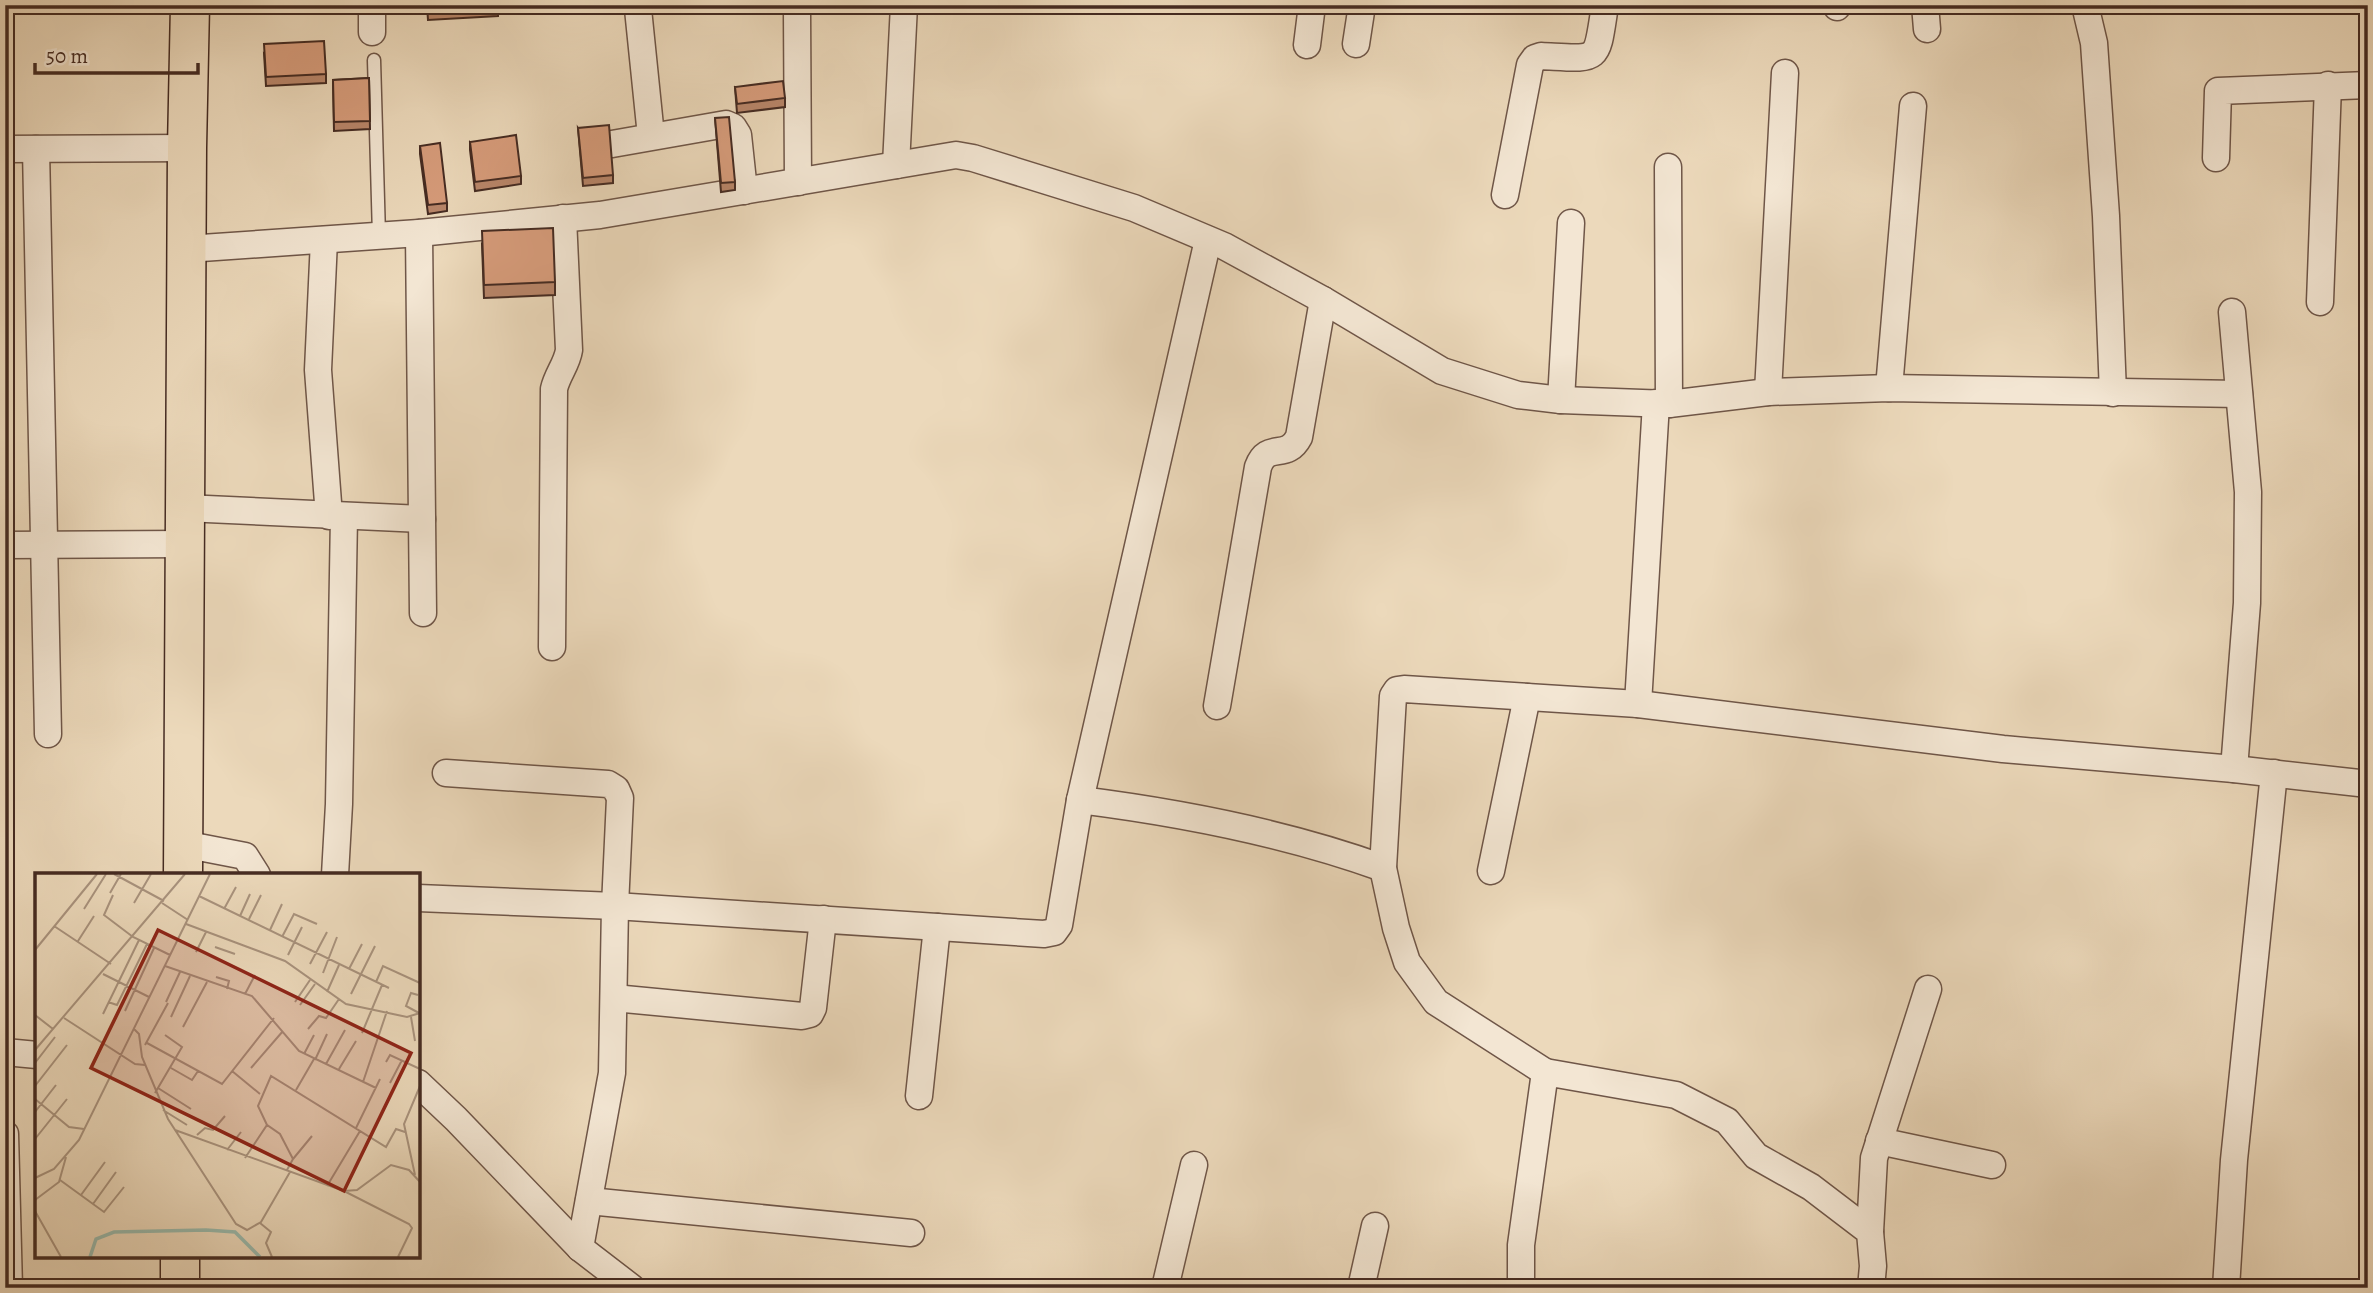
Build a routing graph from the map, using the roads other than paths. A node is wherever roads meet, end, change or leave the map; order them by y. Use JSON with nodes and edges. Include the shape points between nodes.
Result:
{"nodes":[{"id":1,"x":190,"y":5,"type":"edge"},
{"id":2,"x":372,"y":5,"type":"edge"},
{"id":3,"x":904,"y":5,"type":"edge"},
{"id":4,"x":1312,"y":5,"type":"edge"},
{"id":5,"x":1362,"y":5,"type":"edge"},
{"id":6,"x":1605,"y":5,"type":"edge"},
{"id":7,"x":2085,"y":5,"type":"edge"},
{"id":8,"x":639,"y":9,"type":"dead end"},
{"id":9,"x":796,"y":11,"type":"dead end"},
{"id":10,"x":372,"y":32,"type":"dead end"},
{"id":11,"x":1356,"y":44,"type":"dead end"},
{"id":12,"x":1307,"y":45,"type":"dead end"},
{"id":13,"x":374,"y":60,"type":"dead end"},
{"id":14,"x":1785,"y":73,"type":"dead end"},
{"id":15,"x":2328,"y":85,"type":"junction"},
{"id":16,"x":2368,"y":85,"type":"edge"},
{"id":17,"x":1913,"y":106,"type":"dead end"},
{"id":18,"x":651,"y":136,"type":"junction"},
{"id":19,"x":612,"y":144,"type":"edge"},
{"id":20,"x":187,"y":148,"type":"junction"},
{"id":21,"x":5,"y":149,"type":"edge"},
{"id":22,"x":36,"y":149,"type":"junction"},
{"id":23,"x":2216,"y":158,"type":"dead end"},
{"id":24,"x":896,"y":165,"type":"junction"},
{"id":25,"x":1668,"y":167,"type":"dead end"},
{"id":26,"x":798,"y":182,"type":"junction"},
{"id":27,"x":744,"y":191,"type":"junction"},
{"id":28,"x":1505,"y":195,"type":"dead end"},
{"id":29,"x":563,"y":218,"type":"junction"},
{"id":30,"x":1571,"y":223,"type":"dead end"},
{"id":31,"x":419,"y":233,"type":"junction"},
{"id":32,"x":379,"y":236,"type":"junction"},
{"id":33,"x":324,"y":240,"type":"junction"},
{"id":34,"x":1208,"y":240,"type":"junction"},
{"id":35,"x":187,"y":249,"type":"junction"},
{"id":36,"x":1323,"y":300,"type":"junction"},
{"id":37,"x":2320,"y":302,"type":"dead end"},
{"id":38,"x":2232,"y":312,"type":"dead end"},
{"id":39,"x":1889,"y":388,"type":"junction"},
{"id":40,"x":1769,"y":392,"type":"junction"},
{"id":41,"x":2113,"y":393,"type":"junction"},
{"id":42,"x":2239,"y":394,"type":"junction"},
{"id":43,"x":1560,"y":400,"type":"junction"},
{"id":44,"x":1662,"y":403,"type":"junction"},
{"id":45,"x":337,"y":516,"type":"junction"},
{"id":46,"x":422,"y":519,"type":"junction"},
{"id":47,"x":185,"y":526,"type":"junction"},
{"id":48,"x":5,"y":545,"type":"edge"},
{"id":49,"x":44,"y":545,"type":"junction"},
{"id":50,"x":423,"y":613,"type":"dead end"},
{"id":51,"x":552,"y":647,"type":"dead end"},
{"id":52,"x":1527,"y":697,"type":"junction"},
{"id":53,"x":1638,"y":704,"type":"junction"},
{"id":54,"x":1217,"y":706,"type":"dead end"},
{"id":55,"x":48,"y":734,"type":"dead end"},
{"id":56,"x":2234,"y":769,"type":"junction"},
{"id":57,"x":446,"y":773,"type":"dead end"},
{"id":58,"x":2274,"y":774,"type":"junction"},
{"id":59,"x":2368,"y":784,"type":"edge"},
{"id":60,"x":1080,"y":800,"type":"junction"},
{"id":61,"x":183,"y":859,"type":"edge"},
{"id":62,"x":1383,"y":868,"type":"junction"},
{"id":63,"x":1492,"y":871,"type":"dead end"},
{"id":64,"x":256,"y":873,"type":"edge"},
{"id":65,"x":335,"y":873,"type":"edge"},
{"id":66,"x":420,"y":898,"type":"edge"},
{"id":67,"x":615,"y":906,"type":"junction"},
{"id":68,"x":823,"y":919,"type":"junction"},
{"id":69,"x":937,"y":927,"type":"junction"},
{"id":70,"x":1928,"y":989,"type":"dead end"},
{"id":71,"x":614,"y":998,"type":"junction"},
{"id":72,"x":5,"y":1052,"type":"edge"},
{"id":73,"x":35,"y":1055,"type":"edge"},
{"id":74,"x":1545,"y":1072,"type":"junction"},
{"id":75,"x":420,"y":1085,"type":"edge"},
{"id":76,"x":919,"y":1096,"type":"dead end"},
{"id":77,"x":5,"y":1134,"type":"edge"},
{"id":78,"x":1879,"y":1141,"type":"junction"},
{"id":79,"x":1194,"y":1165,"type":"dead end"},
{"id":80,"x":1992,"y":1165,"type":"dead end"},
{"id":81,"x":589,"y":1201,"type":"junction"},
{"id":82,"x":1375,"y":1226,"type":"dead end"},
{"id":83,"x":1870,"y":1232,"type":"junction"},
{"id":84,"x":911,"y":1233,"type":"dead end"},
{"id":85,"x":580,"y":1248,"type":"junction"},
{"id":86,"x":180,"y":1258,"type":"edge"},
{"id":87,"x":9,"y":1288,"type":"edge"},
{"id":88,"x":180,"y":1288,"type":"edge"},
{"id":89,"x":632,"y":1288,"type":"edge"},
{"id":90,"x":1165,"y":1288,"type":"edge"},
{"id":91,"x":1361,"y":1288,"type":"edge"},
{"id":92,"x":1521,"y":1288,"type":"edge"},
{"id":93,"x":1871,"y":1288,"type":"edge"},
{"id":94,"x":2226,"y":1288,"type":"edge"}],
"edges":[{"from":1,"to":20,"type":"highway"},
{"from":2,"to":10,"type":"street"},
{"from":3,"to":24,"type":"street"},
{"from":4,"to":12,"type":"street"},
{"from":5,"to":11,"type":"street"},
{"from":6,"to":28,"type":"street","via":[[1593,55],[1541,56],[1531,65]]},
{"from":7,"to":41,"type":"street","via":[[2094,43]]},
{"from":8,"to":18,"type":"street"},
{"from":9,"to":26,"type":"street"},
{"from":13,"to":32,"type":"lane"},
{"from":14,"to":40,"type":"street"},
{"from":15,"to":16,"type":"street"},
{"from":15,"to":23,"type":"street","via":[[2218,91]]},
{"from":15,"to":37,"type":"street"},
{"from":17,"to":39,"type":"street"},
{"from":18,"to":19,"type":"street"},
{"from":18,"to":27,"type":"street","via":[[726,124],[733,127],[738,135]]},
{"from":20,"to":22,"type":"street"},
{"from":20,"to":35,"type":"highway"},
{"from":21,"to":22,"type":"street"},
{"from":22,"to":49,"type":"street"},
{"from":24,"to":26,"type":"street"},
{"from":24,"to":34,"type":"street","via":[[940,156],[973,158],[1134,208]]},
{"from":25,"to":44,"type":"street"},
{"from":26,"to":27,"type":"street"},
{"from":27,"to":29,"type":"street"},
{"from":29,"to":31,"type":"street"},
{"from":29,"to":51,"type":"street","via":[[569,349],[554,389]]},
{"from":30,"to":43,"type":"street"},
{"from":31,"to":32,"type":"street"},
{"from":31,"to":46,"type":"street"},
{"from":32,"to":33,"type":"street"},
{"from":33,"to":35,"type":"street"},
{"from":33,"to":45,"type":"street","via":[[318,370]]},
{"from":34,"to":36,"type":"street"},
{"from":34,"to":60,"type":"street"},
{"from":35,"to":47,"type":"highway"},
{"from":36,"to":43,"type":"street","via":[[1453,376],[1518,395]]},
{"from":36,"to":54,"type":"street","via":[[1299,437],[1286,450],[1267,452],[1258,467]]},
{"from":38,"to":42,"type":"street"},
{"from":39,"to":40,"type":"street"},
{"from":39,"to":41,"type":"street"},
{"from":40,"to":44,"type":"street"},
{"from":41,"to":42,"type":"street"},
{"from":42,"to":56,"type":"street","via":[[2248,492],[2247,589]]},
{"from":43,"to":44,"type":"street"},
{"from":44,"to":53,"type":"street"},
{"from":45,"to":46,"type":"street"},
{"from":45,"to":47,"type":"street"},
{"from":45,"to":65,"type":"street","via":[[340,804]]},
{"from":46,"to":50,"type":"street"},
{"from":47,"to":49,"type":"street"},
{"from":47,"to":61,"type":"highway"},
{"from":48,"to":49,"type":"street"},
{"from":49,"to":55,"type":"street"},
{"from":52,"to":53,"type":"street"},
{"from":52,"to":62,"type":"street","via":[[1397,690],[1393,696]]},
{"from":52,"to":63,"type":"street"},
{"from":53,"to":56,"type":"street","via":[[2003,749]]},
{"from":56,"to":58,"type":"street"},
{"from":57,"to":67,"type":"street","via":[[608,784],[616,789],[620,798]]},
{"from":58,"to":59,"type":"street"},
{"from":58,"to":94,"type":"street","via":[[2234,1160]]},
{"from":60,"to":62,"type":"street","via":[[1157,810],[1332,850]]},
{"from":60,"to":69,"type":"street","via":[[1055,932]]},
{"from":61,"to":64,"type":"street","via":[[245,856]]},
{"from":62,"to":74,"type":"street","via":[[1407,962],[1436,1002]]},
{"from":66,"to":67,"type":"street"},
{"from":67,"to":68,"type":"street"},
{"from":67,"to":71,"type":"street"},
{"from":68,"to":69,"type":"street"},
{"from":68,"to":71,"type":"street","via":[[810,1014]]},
{"from":69,"to":76,"type":"street"},
{"from":70,"to":78,"type":"street"},
{"from":71,"to":81,"type":"street","via":[[612,1073]]},
{"from":72,"to":73,"type":"street"},
{"from":74,"to":83,"type":"street","via":[[1676,1095],[1727,1121],[1756,1156],[1811,1187]]},
{"from":74,"to":92,"type":"street","via":[[1521,1245]]},
{"from":75,"to":85,"type":"street"},
{"from":77,"to":87,"type":"street"},
{"from":78,"to":80,"type":"street"},
{"from":78,"to":83,"type":"street"},
{"from":79,"to":90,"type":"street"},
{"from":81,"to":84,"type":"street"},
{"from":81,"to":85,"type":"street"},
{"from":82,"to":91,"type":"street"},
{"from":83,"to":93,"type":"street"},
{"from":85,"to":89,"type":"street"},
{"from":86,"to":88,"type":"highway"}]}
